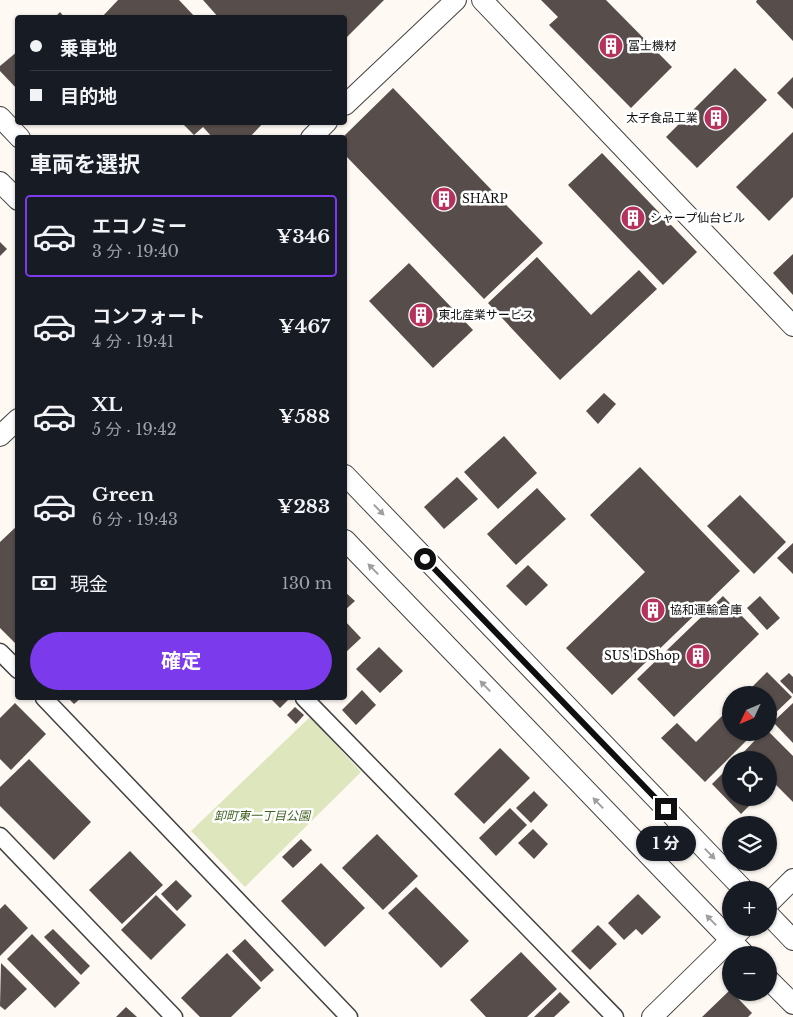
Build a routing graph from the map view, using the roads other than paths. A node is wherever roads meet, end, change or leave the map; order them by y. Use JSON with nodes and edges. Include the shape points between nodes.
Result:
{"nodes":[{"id":1,"x":456,"y":0,"type":"edge"},
{"id":2,"x":482,"y":0,"type":"edge"},
{"id":3,"x":347,"y":103,"type":"edge"},
{"id":4,"x":0,"y":117,"type":"edge"},
{"id":5,"x":324,"y":125,"type":"edge"},
{"id":6,"x":17,"y":135,"type":"edge"},
{"id":7,"x":314,"y":135,"type":"edge"},
{"id":8,"x":0,"y":182,"type":"edge"},
{"id":9,"x":15,"y":197,"type":"edge"},
{"id":10,"x":793,"y":326,"type":"edge"},
{"id":11,"x":15,"y":422,"type":"edge"},
{"id":12,"x":0,"y":436,"type":"edge"},
{"id":13,"x":347,"y":477,"type":"edge"},
{"id":14,"x":347,"y":542,"type":"edge"},
{"id":15,"x":0,"y":652,"type":"edge"},
{"id":16,"x":15,"y":667,"type":"edge"},
{"id":17,"x":46,"y":700,"type":"edge"},
{"id":18,"x":306,"y":700,"type":"edge"},
{"id":19,"x":0,"y":836,"type":"edge"},
{"id":20,"x":793,"y":879,"type":"edge"},
{"id":21,"x":735,"y":881,"type":"edge"},
{"id":22,"x":777,"y":894,"type":"edge"},
{"id":23,"x":722,"y":920,"type":"edge"},
{"id":24,"x":777,"y":923,"type":"edge"},
{"id":25,"x":734,"y":936,"type":"edge"},
{"id":26,"x":793,"y":940,"type":"edge"},
{"id":27,"x":777,"y":988,"type":"edge"},
{"id":28,"x":793,"y":1004,"type":"edge"},
{"id":29,"x":174,"y":1017,"type":"edge"},
{"id":30,"x":349,"y":1017,"type":"edge"},
{"id":31,"x":615,"y":1017,"type":"edge"},
{"id":32,"x":652,"y":1017,"type":"edge"}],
"edges":[{"from":1,"to":3,"type":"street"},
{"from":2,"to":10,"type":"street"},
{"from":4,"to":6,"type":"street"},
{"from":5,"to":7,"type":"street"},
{"from":8,"to":9,"type":"street"},
{"from":11,"to":12,"type":"street"},
{"from":13,"to":21,"type":"street","one_way":true},
{"from":23,"to":14,"type":"street","one_way":true},
{"from":15,"to":16,"type":"street"},
{"from":17,"to":30,"type":"street"},
{"from":18,"to":31,"type":"street"},
{"from":19,"to":29,"type":"street"},
{"from":20,"to":22,"type":"street"},
{"from":24,"to":26,"type":"street"},
{"from":25,"to":32,"type":"street"},
{"from":27,"to":28,"type":"street"}]}
